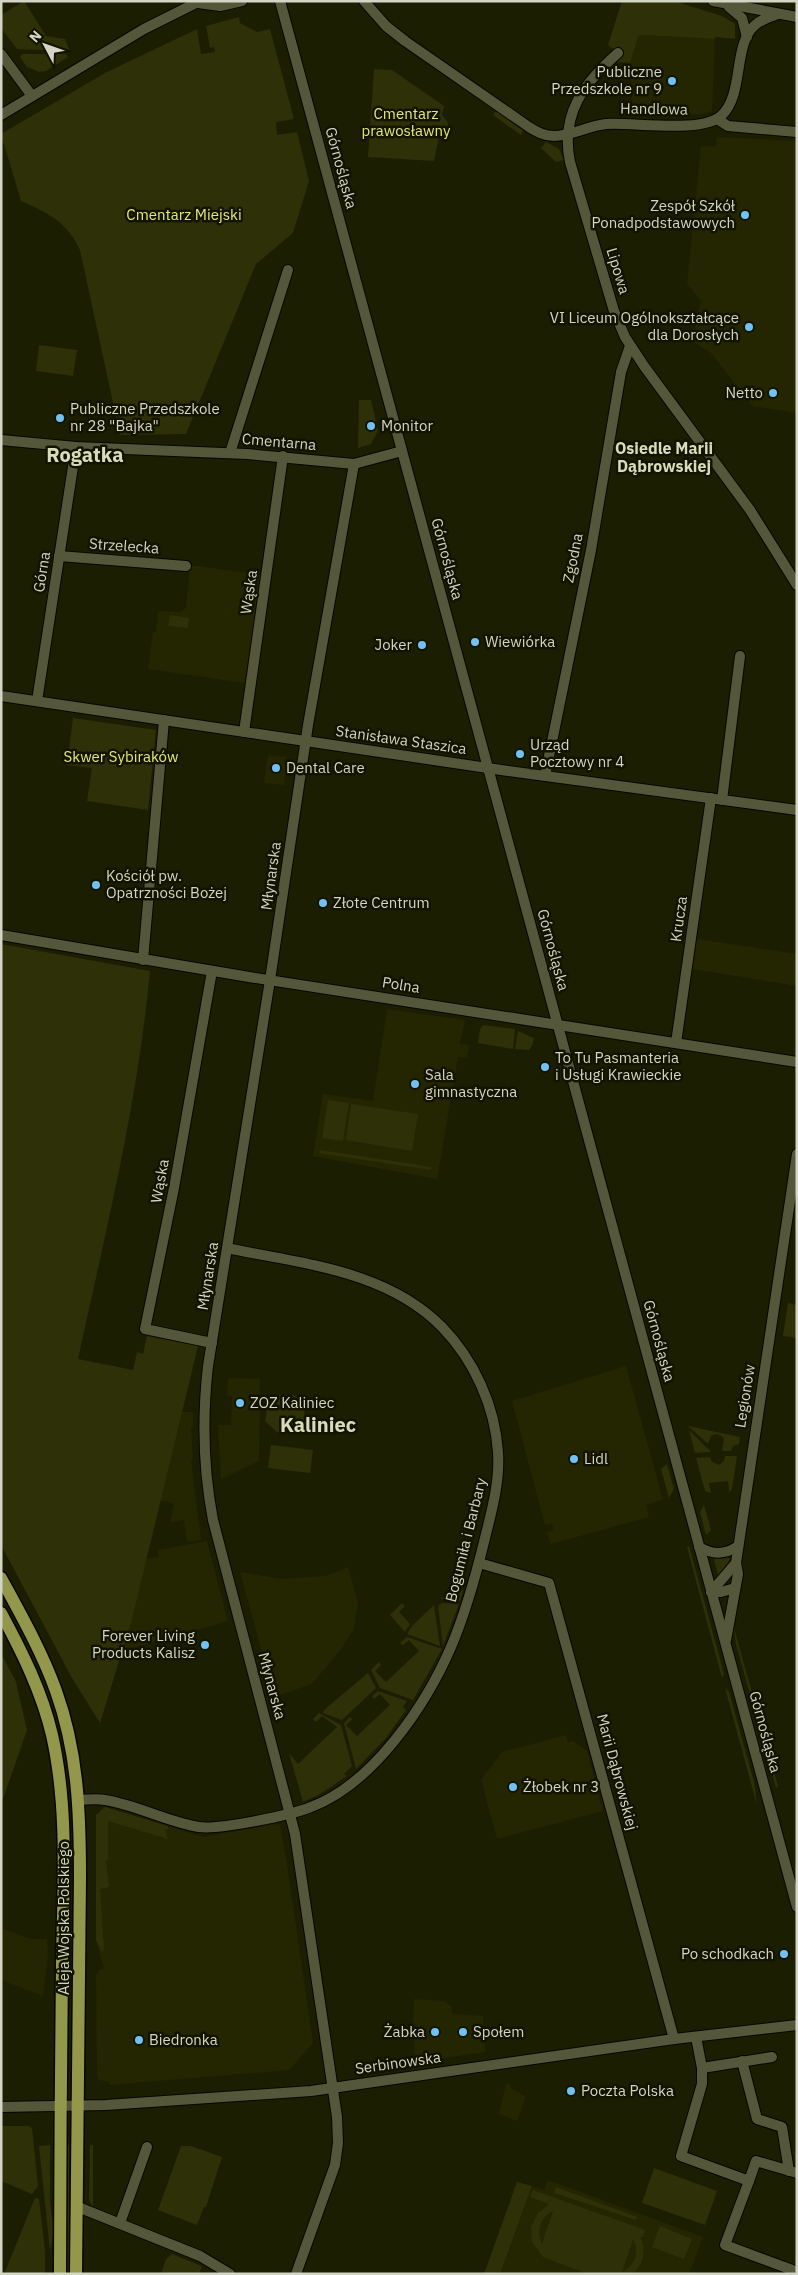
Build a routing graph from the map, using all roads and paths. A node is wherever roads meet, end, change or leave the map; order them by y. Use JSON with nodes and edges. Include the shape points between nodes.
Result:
{"nodes":[{"id":1,"x":242,"y":1,"type":"edge"},
{"id":2,"x":280,"y":1,"type":"edge"},
{"id":3,"x":364,"y":1,"type":"edge"},
{"id":4,"x":713,"y":1,"type":"edge"},
{"id":5,"x":199,"y":2,"type":"edge"},
{"id":6,"x":725,"y":5,"type":"junction"},
{"id":7,"x":778,"y":14,"type":"junction"},
{"id":8,"x":797,"y":17,"type":"edge"},
{"id":9,"x":746,"y":37,"type":"junction"},
{"id":10,"x":618,"y":53,"type":"dead end"},
{"id":11,"x":1,"y":54,"type":"edge"},
{"id":12,"x":32,"y":96,"type":"junction"},
{"id":13,"x":1,"y":115,"type":"edge"},
{"id":14,"x":717,"y":119,"type":"junction"},
{"id":15,"x":797,"y":132,"type":"edge"},
{"id":16,"x":568,"y":134,"type":"junction"},
{"id":17,"x":288,"y":270,"type":"dead end"},
{"id":18,"x":630,"y":346,"type":"junction"},
{"id":19,"x":1,"y":440,"type":"edge"},
{"id":20,"x":76,"y":447,"type":"junction"},
{"id":21,"x":402,"y":451,"type":"junction"},
{"id":22,"x":230,"y":453,"type":"junction"},
{"id":23,"x":282,"y":456,"type":"junction"},
{"id":24,"x":354,"y":464,"type":"junction"},
{"id":25,"x":59,"y":556,"type":"junction"},
{"id":26,"x":186,"y":566,"type":"dead end"},
{"id":27,"x":797,"y":585,"type":"edge"},
{"id":28,"x":740,"y":656,"type":"dead end"},
{"id":29,"x":1,"y":696,"type":"edge"},
{"id":30,"x":37,"y":701,"type":"junction"},
{"id":31,"x":164,"y":720,"type":"junction"},
{"id":32,"x":244,"y":732,"type":"junction"},
{"id":33,"x":306,"y":741,"type":"junction"},
{"id":34,"x":488,"y":768,"type":"junction"},
{"id":35,"x":545,"y":776,"type":"junction"},
{"id":36,"x":711,"y":798,"type":"junction"},
{"id":37,"x":722,"y":800,"type":"junction"},
{"id":38,"x":797,"y":810,"type":"edge"},
{"id":39,"x":1,"y":935,"type":"edge"},
{"id":40,"x":143,"y":960,"type":"junction"},
{"id":41,"x":212,"y":971,"type":"junction"},
{"id":42,"x":270,"y":980,"type":"junction"},
{"id":43,"x":557,"y":1025,"type":"junction"},
{"id":44,"x":676,"y":1043,"type":"junction"},
{"id":45,"x":797,"y":1062,"type":"edge"},
{"id":46,"x":797,"y":1154,"type":"edge"},
{"id":47,"x":227,"y":1248,"type":"junction"},
{"id":48,"x":212,"y":1343,"type":"junction"},
{"id":49,"x":738,"y":1546,"type":"junction"},
{"id":50,"x":699,"y":1547,"type":"junction"},
{"id":51,"x":479,"y":1563,"type":"junction"},
{"id":52,"x":736,"y":1563,"type":"junction"},
{"id":53,"x":1,"y":1578,"type":"edge"},
{"id":54,"x":735,"y":1588,"type":"junction"},
{"id":55,"x":711,"y":1592,"type":"junction"},
{"id":56,"x":1,"y":1613,"type":"edge"},
{"id":57,"x":726,"y":1643,"type":"junction"},
{"id":58,"x":79,"y":1800,"type":"junction"},
{"id":59,"x":290,"y":1813,"type":"junction"},
{"id":60,"x":797,"y":1907,"type":"edge"},
{"id":61,"x":797,"y":2025,"type":"edge"},
{"id":62,"x":696,"y":2036,"type":"junction"},
{"id":63,"x":674,"y":2039,"type":"junction"},
{"id":64,"x":772,"y":2057,"type":"dead end"},
{"id":65,"x":742,"y":2061,"type":"junction"},
{"id":66,"x":702,"y":2068,"type":"junction"},
{"id":67,"x":332,"y":2088,"type":"junction"},
{"id":68,"x":1,"y":2107,"type":"edge"},
{"id":69,"x":60,"y":2107,"type":"junction"},
{"id":70,"x":79,"y":2107,"type":"junction"},
{"id":71,"x":147,"y":2147,"type":"dead end"},
{"id":72,"x":793,"y":2172,"type":"edge"},
{"id":73,"x":749,"y":2181,"type":"junction"},
{"id":74,"x":78,"y":2207,"type":"junction"},
{"id":75,"x":120,"y":2223,"type":"junction"},
{"id":76,"x":60,"y":2274,"type":"edge"},
{"id":77,"x":76,"y":2274,"type":"edge"},
{"id":78,"x":230,"y":2274,"type":"edge"},
{"id":79,"x":296,"y":2274,"type":"edge"},
{"id":80,"x":794,"y":2274,"type":"edge"}],
"edges":[{"from":1,"to":5,"type":"street","via":[[220,6]]},
{"from":2,"to":21,"type":"street","name":"Górnośląska"},
{"from":3,"to":16,"type":"street","via":[[395,33],[529,127],[546,136]]},
{"from":4,"to":6,"type":"street"},
{"from":5,"to":12,"type":"street","via":[[144,29]]},
{"from":6,"to":7,"type":"street"},
{"from":6,"to":9,"type":"street","via":[[742,18]]},
{"from":7,"to":8,"type":"street"},
{"from":7,"to":9,"type":"street","via":[[756,24]]},
{"from":9,"to":14,"type":"street","via":[[730,102]]},
{"from":10,"to":16,"type":"street","name":"Lipowa","via":[[595,75],[576,101]]},
{"from":11,"to":12,"type":"street"},
{"from":12,"to":13,"type":"street"},
{"from":14,"to":15,"type":"street","via":[[728,126]]},
{"from":14,"to":16,"type":"street","name":"Handlowa","via":[[700,125],[604,124]]},
{"from":16,"to":18,"type":"street","name":"Lipowa","via":[[567,149],[574,176],[614,312]]},
{"from":17,"to":22,"type":"street"},
{"from":18,"to":27,"type":"street","name":"Lipowa","via":[[750,510]]},
{"from":18,"to":35,"type":"street","name":"Zgodna","via":[[621,372],[591,550]]},
{"from":19,"to":20,"type":"street","name":"Cmentarna"},
{"from":20,"to":22,"type":"street","name":"Cmentarna"},
{"from":20,"to":25,"type":"street","name":"Górna"},
{"from":21,"to":24,"type":"street","name":"Cmentarna"},
{"from":21,"to":34,"type":"street","name":"Górnośląska"},
{"from":22,"to":23,"type":"street","name":"Cmentarna"},
{"from":23,"to":24,"type":"street","name":"Cmentarna"},
{"from":23,"to":32,"type":"street","name":"Wąska"},
{"from":24,"to":33,"type":"street","name":"Młynarska"},
{"from":25,"to":26,"type":"street","name":"Strzelecka"},
{"from":25,"to":30,"type":"street","name":"Górna"},
{"from":28,"to":37,"type":"street"},
{"from":29,"to":30,"type":"street","name":"Stanisława Staszica"},
{"from":30,"to":31,"type":"street","name":"Stanisława Staszica"},
{"from":31,"to":32,"type":"street","name":"Stanisława Staszica"},
{"from":31,"to":40,"type":"street"},
{"from":32,"to":33,"type":"street","name":"Stanisława Staszica"},
{"from":33,"to":34,"type":"street","name":"Stanisława Staszica"},
{"from":33,"to":42,"type":"street","name":"Młynarska"},
{"from":34,"to":35,"type":"street","name":"Stanisława Staszica"},
{"from":34,"to":43,"type":"street","name":"Górnośląska"},
{"from":35,"to":36,"type":"street","name":"Stanisława Staszica"},
{"from":36,"to":37,"type":"street","name":"Stanisława Staszica"},
{"from":36,"to":44,"type":"street","name":"Krucza"},
{"from":37,"to":38,"type":"street","name":"Stanisława Staszica"},
{"from":39,"to":40,"type":"street","name":"Polna"},
{"from":40,"to":41,"type":"street","name":"Polna"},
{"from":41,"to":42,"type":"street","name":"Polna"},
{"from":41,"to":48,"type":"street","name":"Wąska","via":[[145,1329]]},
{"from":42,"to":43,"type":"street","name":"Polna"},
{"from":42,"to":47,"type":"street","name":"Młynarska"},
{"from":43,"to":44,"type":"street","name":"Polna"},
{"from":43,"to":50,"type":"street","name":"Górnośląska"},
{"from":44,"to":45,"type":"street","name":"Polna"},
{"from":46,"to":49,"type":"street","name":"Legionów"},
{"from":47,"to":48,"type":"street","name":"Młynarska"},
{"from":47,"to":51,"type":"street","name":"Bogumiła i Barbary","via":[[351,1274],[378,1283],[420,1308],[454,1341],[473,1368],[484,1392],[497,1438],[496,1489]]},
{"from":48,"to":59,"type":"street","name":"Młynarska","via":[[203,1428],[209,1501]]},
{"from":49,"to":50,"type":"street","via":[[718,1554]]},
{"from":49,"to":52,"type":"street","name":"Legionów"},
{"from":50,"to":55,"type":"street","name":"Górnośląska"},
{"from":51,"to":59,"type":"street","name":"Bogumiła i Barbary","via":[[449,1652],[399,1733],[371,1765],[342,1790],[313,1806]]},
{"from":51,"to":63,"type":"street","name":"Marii Dąbrowskiej","via":[[549,1583]]},
{"from":52,"to":54,"type":"street","name":"Legionów"},
{"from":52,"to":55,"type":"street"},
{"from":53,"to":58,"type":"main road","name":"Aleja Wojska Polskiego","via":[[56,1690],[71,1742]]},
{"from":54,"to":55,"type":"street"},
{"from":54,"to":57,"type":"street","name":"Legionów"},
{"from":55,"to":57,"type":"street","name":"Górnośląska"},
{"from":56,"to":69,"type":"main road","name":"Aleja Wojska Polskiego","via":[[40,1695],[58,1772],[63,1837]]},
{"from":57,"to":60,"type":"street","name":"Górnośląska"},
{"from":58,"to":59,"type":"street","name":"Bogumiła i Barbary","via":[[103,1799],[202,1827]]},
{"from":58,"to":70,"type":"main road","name":"Aleja Wojska Polskiego"},
{"from":59,"to":67,"type":"street","name":"Młynarska"},
{"from":61,"to":62,"type":"street","name":"Serbinowska"},
{"from":62,"to":63,"type":"street","name":"Serbinowska"},
{"from":62,"to":66,"type":"street"},
{"from":63,"to":67,"type":"street","name":"Serbinowska"},
{"from":64,"to":65,"type":"street"},
{"from":65,"to":66,"type":"street"},
{"from":65,"to":72,"type":"street","via":[[757,2119],[782,2126]]},
{"from":66,"to":73,"type":"street","via":[[698,2102],[681,2156]]},
{"from":67,"to":70,"type":"street","name":"Serbinowska"},
{"from":67,"to":79,"type":"street","name":"Młynarska","via":[[338,2153]]},
{"from":68,"to":69,"type":"street","name":"Serbinowska"},
{"from":69,"to":70,"type":"street","name":"Serbinowska"},
{"from":69,"to":76,"type":"main road","name":"Aleja Wojska Polskiego"},
{"from":70,"to":74,"type":"main road","name":"Aleja Wojska Polskiego"},
{"from":71,"to":75,"type":"street"},
{"from":72,"to":73,"type":"street","via":[[756,2161]]},
{"from":73,"to":80,"type":"street","via":[[726,2245],[795,2271]]},
{"from":74,"to":75,"type":"street"},
{"from":74,"to":77,"type":"main road","name":"Aleja Wojska Polskiego"},
{"from":75,"to":78,"type":"street","via":[[200,2256]]}]}
